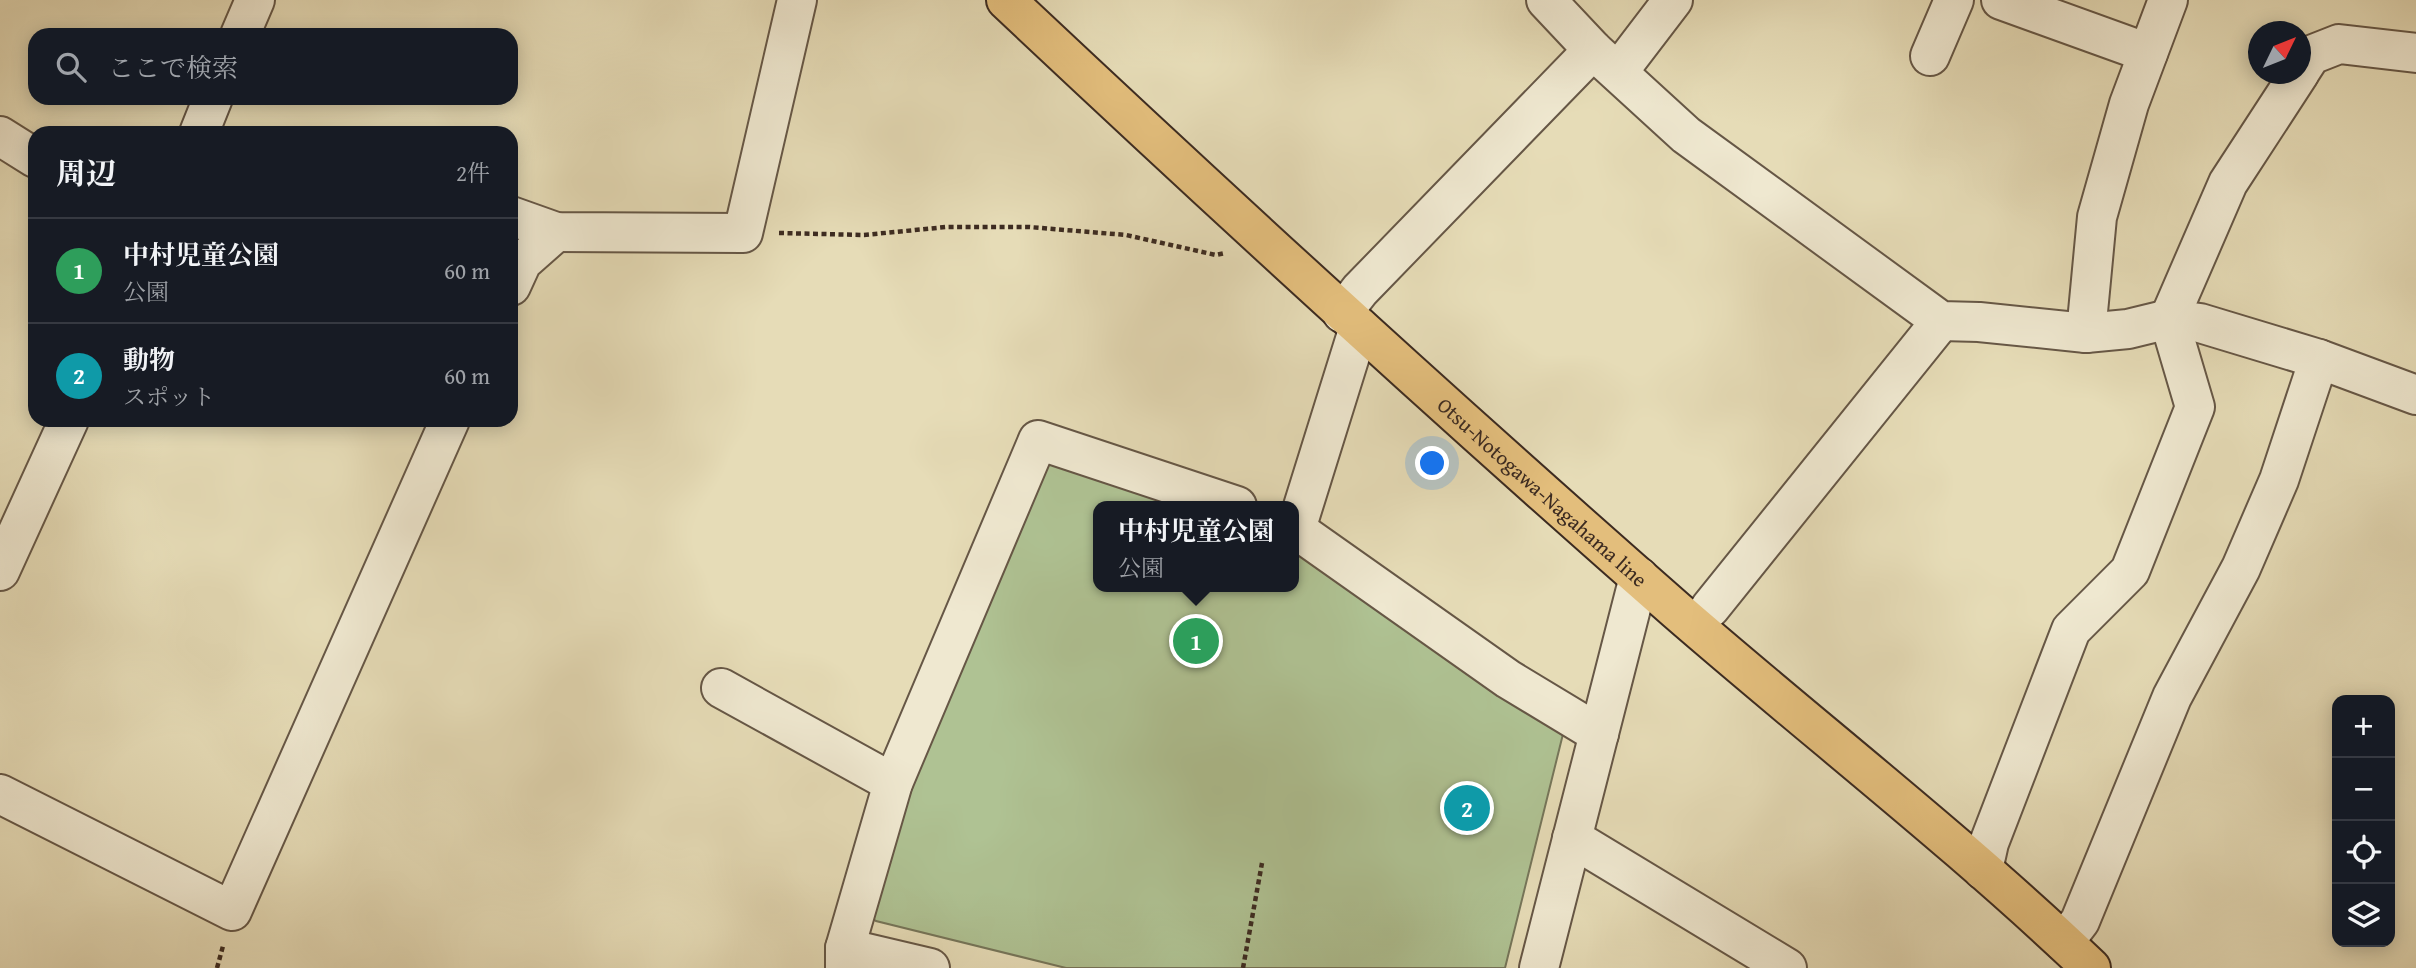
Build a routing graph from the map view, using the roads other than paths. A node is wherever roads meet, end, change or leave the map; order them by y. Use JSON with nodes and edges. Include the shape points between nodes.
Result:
{"nodes":[{"id":1,"x":255,"y":0,"type":"edge"},
{"id":2,"x":797,"y":0,"type":"edge"},
{"id":3,"x":1006,"y":0,"type":"edge"},
{"id":4,"x":1546,"y":0,"type":"edge"},
{"id":5,"x":1674,"y":0,"type":"edge"},
{"id":6,"x":1954,"y":0,"type":"edge"},
{"id":7,"x":2000,"y":0,"type":"edge"},
{"id":8,"x":2168,"y":0,"type":"edge"},
{"id":9,"x":243,"y":28,"type":"edge"},
{"id":10,"x":2148,"y":53,"type":"junction"},
{"id":11,"x":2416,"y":53,"type":"edge"},
{"id":12,"x":1930,"y":56,"type":"dead end"},
{"id":13,"x":2311,"y":56,"type":"edge"},
{"id":14,"x":1606,"y":61,"type":"junction"},
{"id":15,"x":2293,"y":84,"type":"edge"},
{"id":16,"x":210,"y":105,"type":"edge"},
{"id":17,"x":202,"y":126,"type":"edge"},
{"id":18,"x":0,"y":136,"type":"edge"},
{"id":19,"x":28,"y":154,"type":"edge"},
{"id":20,"x":518,"y":218,"type":"edge"},
{"id":21,"x":556,"y":232,"type":"junction"},
{"id":22,"x":518,"y":271,"type":"edge"},
{"id":23,"x":2169,"y":319,"type":"junction"},
{"id":24,"x":1351,"y":320,"type":"junction"},
{"id":25,"x":1941,"y":321,"type":"junction"},
{"id":26,"x":2085,"y":332,"type":"junction"},
{"id":27,"x":2319,"y":359,"type":"junction"},
{"id":28,"x":2416,"y":396,"type":"edge"},
{"id":29,"x":66,"y":427,"type":"edge"},
{"id":30,"x":447,"y":427,"type":"edge"},
{"id":31,"x":1222,"y":501,"type":"edge"},
{"id":32,"x":1299,"y":514,"type":"edge"},
{"id":33,"x":1299,"y":532,"type":"edge"},
{"id":34,"x":0,"y":571,"type":"edge"},
{"id":35,"x":1639,"y":577,"type":"junction"},
{"id":36,"x":1710,"y":608,"type":"dead end"},
{"id":37,"x":721,"y":688,"type":"dead end"},
{"id":38,"x":1599,"y":734,"type":"junction"},
{"id":39,"x":892,"y":783,"type":"junction"},
{"id":40,"x":0,"y":794,"type":"edge"},
{"id":41,"x":1572,"y":838,"type":"junction"},
{"id":42,"x":1983,"y":870,"type":"junction"},
{"id":43,"x":2064,"y":942,"type":"junction"},
{"id":44,"x":845,"y":958,"type":"edge"},
{"id":45,"x":930,"y":968,"type":"edge"},
{"id":46,"x":1539,"y":968,"type":"edge"},
{"id":47,"x":1787,"y":968,"type":"edge"},
{"id":48,"x":2091,"y":968,"type":"edge"}],
"edges":[{"from":1,"to":9,"type":"street"},
{"from":2,"to":21,"type":"street","via":[[743,233]]},
{"from":3,"to":24,"type":"main road","name":"Otsu-Notogawa-Nagahama line"},
{"from":4,"to":14,"type":"street"},
{"from":5,"to":14,"type":"street"},
{"from":6,"to":12,"type":"street"},
{"from":7,"to":10,"type":"street"},
{"from":8,"to":10,"type":"street"},
{"from":10,"to":26,"type":"street","via":[[2097,217]]},
{"from":11,"to":13,"type":"street","via":[[2339,44]]},
{"from":14,"to":24,"type":"street","via":[[1360,290]]},
{"from":14,"to":25,"type":"street","via":[[1686,135]]},
{"from":15,"to":23,"type":"street","via":[[2228,183]]},
{"from":16,"to":17,"type":"street"},
{"from":18,"to":19,"type":"street"},
{"from":20,"to":21,"type":"street"},
{"from":21,"to":22,"type":"street"},
{"from":23,"to":26,"type":"street","via":[[2129,329]]},
{"from":23,"to":27,"type":"street","via":[[2200,323]]},
{"from":23,"to":42,"type":"street","via":[[2196,407],[2130,571],[2071,630],[1989,843]]},
{"from":24,"to":32,"type":"street"},
{"from":24,"to":35,"type":"main road","name":"Otsu-Notogawa-Nagahama line"},
{"from":25,"to":26,"type":"street"},
{"from":25,"to":36,"type":"street"},
{"from":27,"to":28,"type":"street"},
{"from":27,"to":43,"type":"street","via":[[2279,480],[2241,568],[2172,697],[2080,921]]},
{"from":29,"to":34,"type":"street"},
{"from":30,"to":40,"type":"street","via":[[232,911]]},
{"from":31,"to":39,"type":"street","via":[[1038,440]]},
{"from":33,"to":38,"type":"street","via":[[1508,679]]},
{"from":35,"to":38,"type":"street"},
{"from":35,"to":42,"type":"main road","name":"Otsu-Notogawa-Nagahama line"},
{"from":37,"to":39,"type":"street"},
{"from":38,"to":41,"type":"street"},
{"from":39,"to":44,"type":"street"},
{"from":41,"to":46,"type":"street"},
{"from":41,"to":47,"type":"street"},
{"from":42,"to":43,"type":"main road","name":"Otsu-Notogawa-Nagahama line"},
{"from":43,"to":48,"type":"main road","name":"Otsu-Notogawa-Nagahama line"},
{"from":44,"to":45,"type":"street"}]}
